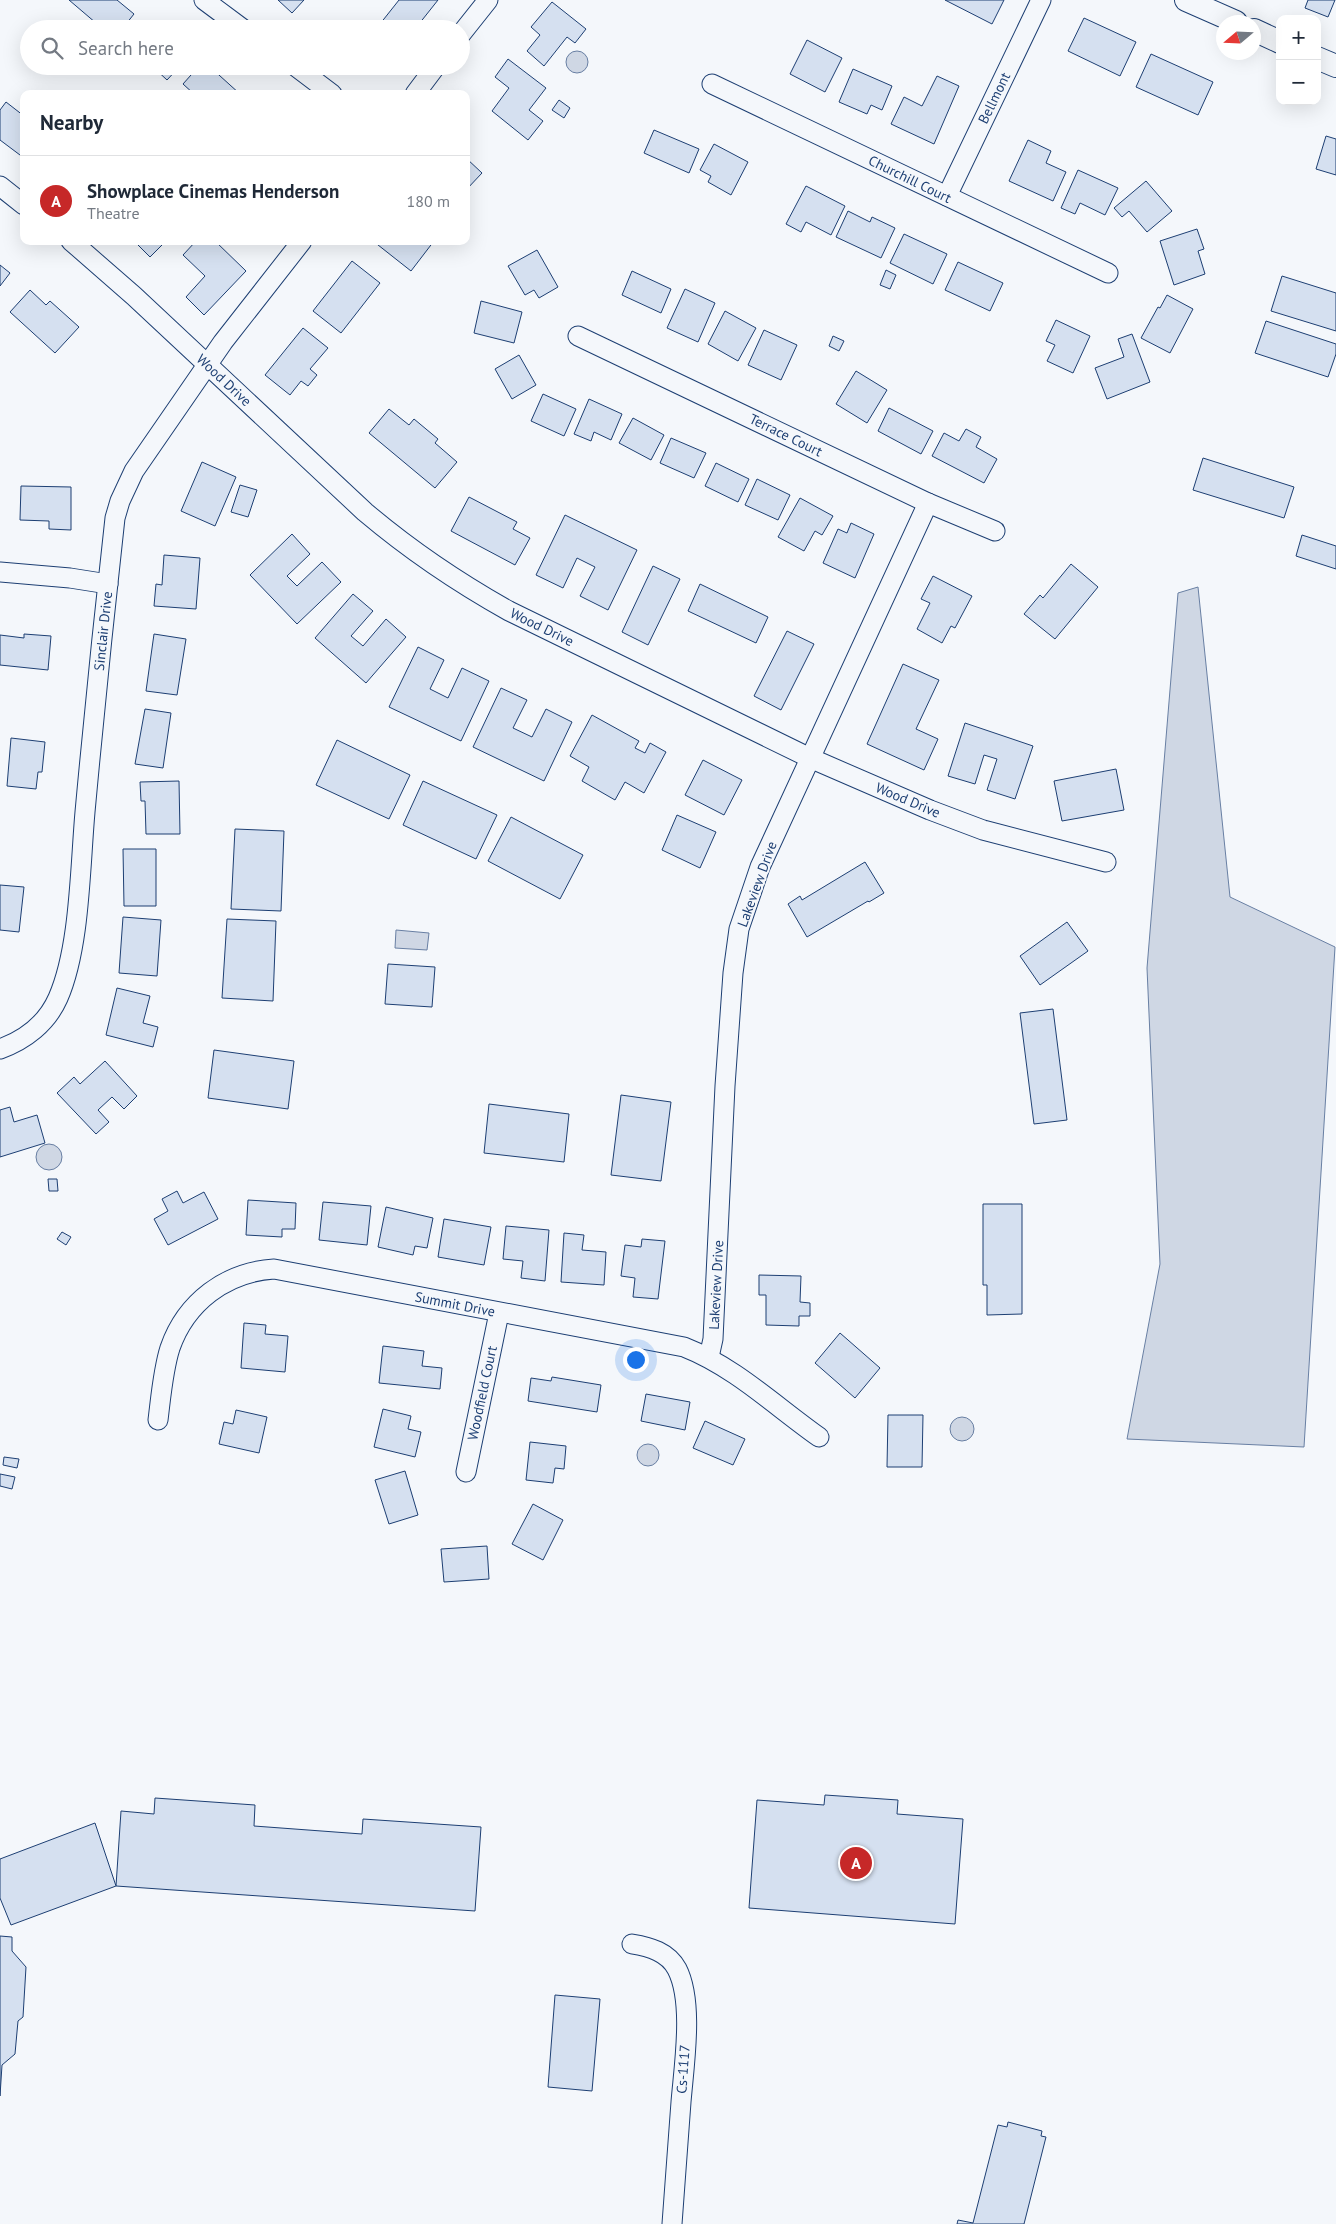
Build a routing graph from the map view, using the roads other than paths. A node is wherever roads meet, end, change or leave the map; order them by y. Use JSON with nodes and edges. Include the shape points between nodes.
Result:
{"nodes":[{"id":1,"x":204,"y":0,"type":"edge"},
{"id":2,"x":488,"y":0,"type":"edge"},
{"id":3,"x":1041,"y":0,"type":"edge"},
{"id":4,"x":1186,"y":0,"type":"edge"},
{"id":5,"x":1220,"y":15,"type":"edge"},
{"id":6,"x":232,"y":20,"type":"edge"},
{"id":7,"x":470,"y":23,"type":"edge"},
{"id":8,"x":1261,"y":33,"type":"edge"},
{"id":9,"x":1276,"y":40,"type":"edge"},
{"id":10,"x":1321,"y":60,"type":"edge"},
{"id":11,"x":1336,"y":66,"type":"edge"},
{"id":12,"x":306,"y":75,"type":"edge"},
{"id":13,"x":429,"y":75,"type":"edge"},
{"id":14,"x":712,"y":84,"type":"dead end"},
{"id":15,"x":327,"y":90,"type":"edge"},
{"id":16,"x":418,"y":90,"type":"edge"},
{"id":17,"x":0,"y":186,"type":"edge"},
{"id":18,"x":947,"y":196,"type":"junction"},
{"id":19,"x":20,"y":202,"type":"edge"},
{"id":20,"x":76,"y":245,"type":"edge"},
{"id":21,"x":299,"y":245,"type":"edge"},
{"id":22,"x":1108,"y":273,"type":"dead end"},
{"id":23,"x":578,"y":336,"type":"dead end"},
{"id":24,"x":207,"y":365,"type":"junction"},
{"id":25,"x":928,"y":504,"type":"junction"},
{"id":26,"x":996,"y":531,"type":"dead end"},
{"id":27,"x":0,"y":572,"type":"edge"},
{"id":28,"x":108,"y":584,"type":"junction"},
{"id":29,"x":810,"y":758,"type":"junction"},
{"id":30,"x":1106,"y":862,"type":"dead end"},
{"id":31,"x":0,"y":1049,"type":"edge"},
{"id":32,"x":499,"y":1313,"type":"junction"},
{"id":33,"x":708,"y":1357,"type":"junction"},
{"id":34,"x":158,"y":1420,"type":"dead end"},
{"id":35,"x":819,"y":1437,"type":"dead end"},
{"id":36,"x":466,"y":1472,"type":"dead end"},
{"id":37,"x":632,"y":1944,"type":"dead end"},
{"id":38,"x":672,"y":2224,"type":"edge"}],
"edges":[{"from":1,"to":6,"type":"street"},
{"from":2,"to":7,"type":"street"},
{"from":3,"to":18,"type":"street","name":"Bellmont"},
{"from":4,"to":5,"type":"street"},
{"from":8,"to":9,"type":"street"},
{"from":10,"to":11,"type":"street"},
{"from":12,"to":15,"type":"street"},
{"from":13,"to":16,"type":"street"},
{"from":14,"to":18,"type":"street","name":"Churchill Court"},
{"from":17,"to":19,"type":"street"},
{"from":18,"to":22,"type":"street","name":"Churchill Court"},
{"from":20,"to":24,"type":"street","name":"Wood Drive"},
{"from":21,"to":24,"type":"street","name":"Sinclair Drive"},
{"from":23,"to":25,"type":"street","name":"Terrace Court"},
{"from":24,"to":28,"type":"street","name":"Sinclair Drive","via":[[126,485],[115,518]]},
{"from":24,"to":29,"type":"street","name":"Wood Drive","via":[[364,512],[435,567],[510,611]]},
{"from":25,"to":26,"type":"street","name":"Terrace Court"},
{"from":25,"to":29,"type":"street","name":"Lakeview Drive"},
{"from":27,"to":28,"type":"street"},
{"from":28,"to":31,"type":"street","name":"Sinclair Drive","via":[[70,958],[57,1000],[46,1018],[32,1033]]},
{"from":29,"to":30,"type":"street","name":"Wood Drive","via":[[983,830]]},
{"from":29,"to":33,"type":"street","name":"Lakeview Drive","via":[[760,868],[739,930],[726,1069],[713,1339]]},
{"from":32,"to":33,"type":"street","name":"Summit Drive","via":[[667,1343]]},
{"from":32,"to":34,"type":"street","name":"Summit Drive","via":[[289,1270],[246,1272],[206,1294],[176,1335],[167,1363]]},
{"from":32,"to":36,"type":"street","name":"Woodfield Court"},
{"from":33,"to":35,"type":"street","name":"Summit Drive"},
{"from":37,"to":38,"type":"street","name":"Cs-1117","via":[[655,1949],[667,1956],[683,1982],[686,2000]]}]}
